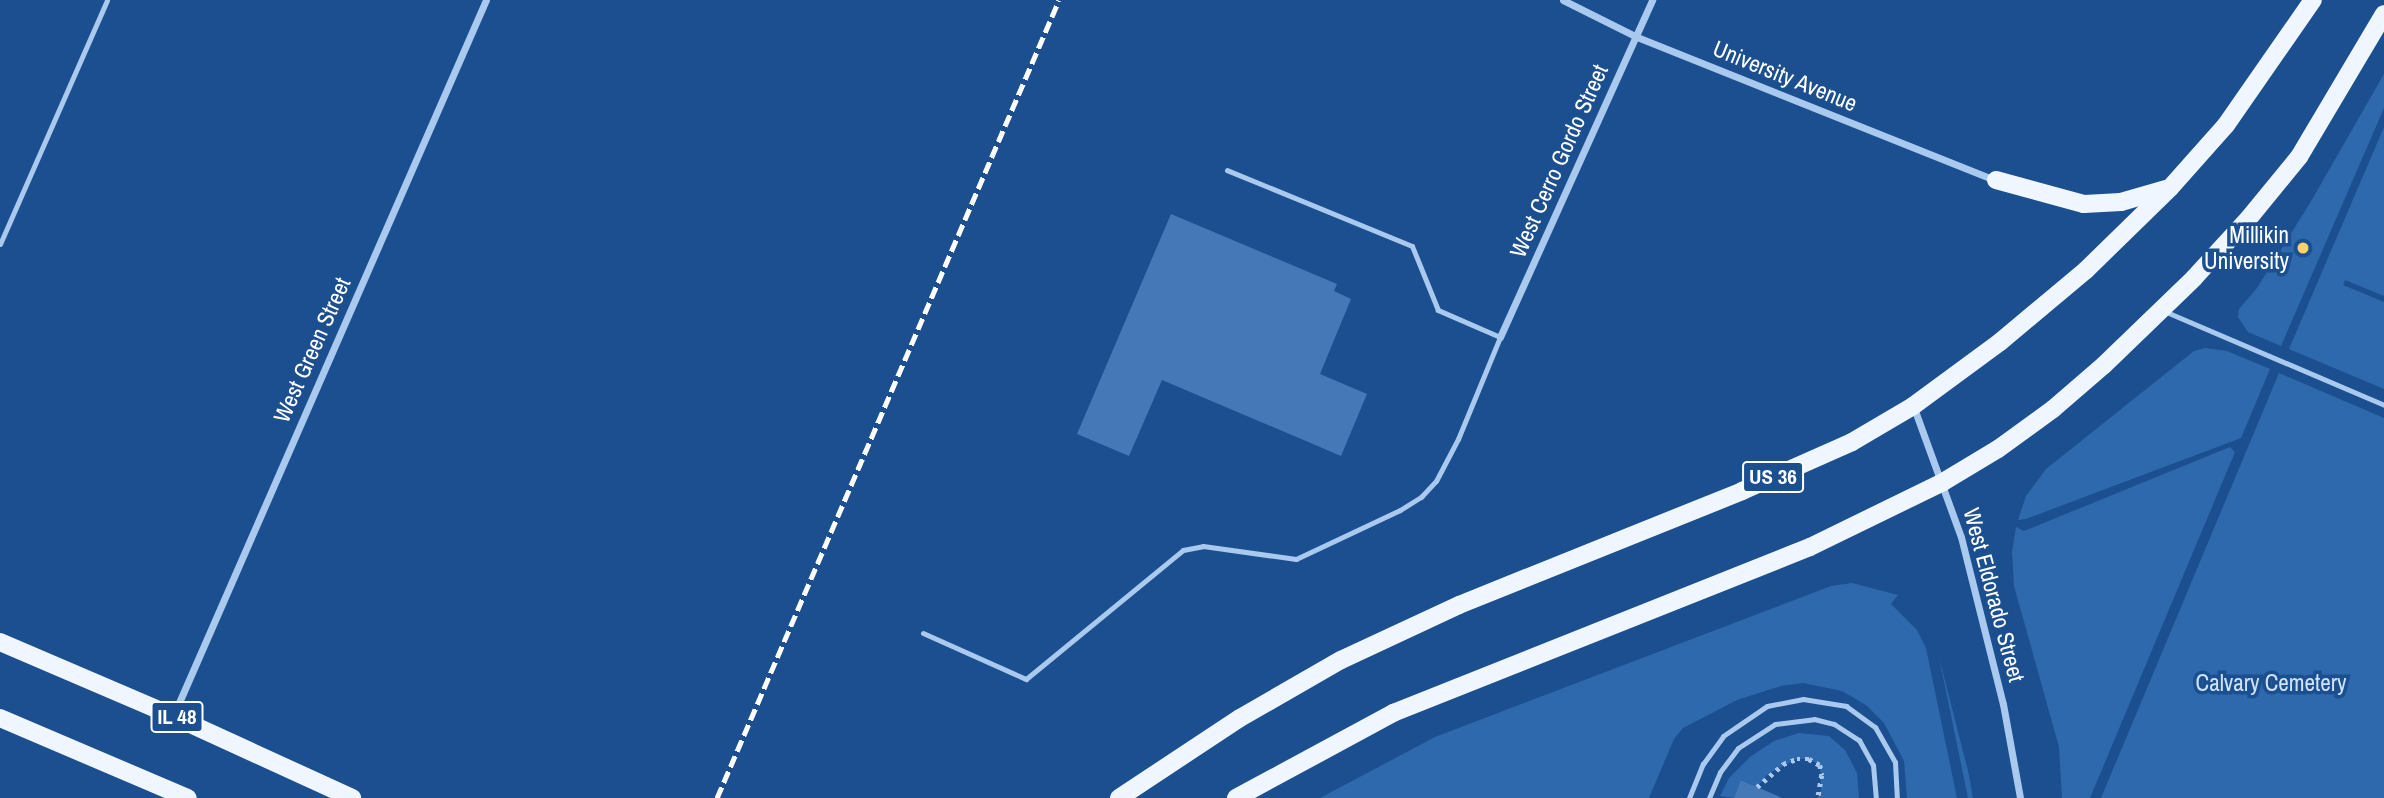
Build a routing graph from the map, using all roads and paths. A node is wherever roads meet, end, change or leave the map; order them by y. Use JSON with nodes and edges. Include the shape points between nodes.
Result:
{"nodes":[{"id":1,"x":107,"y":0,"type":"edge"},
{"id":2,"x":486,"y":0,"type":"edge"},
{"id":3,"x":1563,"y":0,"type":"edge"},
{"id":4,"x":1652,"y":0,"type":"edge"},
{"id":5,"x":2313,"y":0,"type":"edge"},
{"id":6,"x":2384,"y":14,"type":"edge"},
{"id":7,"x":1637,"y":37,"type":"junction"},
{"id":8,"x":1227,"y":170,"type":"dead end"},
{"id":9,"x":1996,"y":180,"type":"joint"},
{"id":10,"x":2169,"y":188,"type":"junction"},
{"id":11,"x":0,"y":244,"type":"edge"},
{"id":12,"x":2161,"y":310,"type":"junction"},
{"id":13,"x":1500,"y":337,"type":"junction"},
{"id":14,"x":2384,"y":405,"type":"edge"},
{"id":15,"x":1913,"y":406,"type":"junction"},
{"id":16,"x":1943,"y":482,"type":"junction"},
{"id":17,"x":923,"y":633,"type":"dead end"},
{"id":18,"x":0,"y":642,"type":"edge"},
{"id":19,"x":173,"y":716,"type":"junction"},
{"id":20,"x":0,"y":718,"type":"edge"},
{"id":21,"x":1757,"y":787,"type":"dead end"},
{"id":22,"x":188,"y":798,"type":"edge"},
{"id":23,"x":352,"y":798,"type":"edge"},
{"id":24,"x":1119,"y":798,"type":"edge"},
{"id":25,"x":1236,"y":798,"type":"edge"},
{"id":26,"x":1689,"y":798,"type":"edge"},
{"id":27,"x":1709,"y":798,"type":"edge"},
{"id":28,"x":1818,"y":798,"type":"edge"},
{"id":29,"x":1876,"y":798,"type":"edge"},
{"id":30,"x":1897,"y":798,"type":"edge"},
{"id":31,"x":2020,"y":798,"type":"edge"}],
"edges":[{"from":1,"to":11,"type":"lane"},
{"from":2,"to":19,"type":"street","name":"West Green Street"},
{"from":3,"to":7,"type":"street","name":"University Avenue"},
{"from":4,"to":7,"type":"street","name":"West Cerro Gordo Street"},
{"from":5,"to":10,"type":"main road","number":"US 36","via":[[2225,125]]},
{"from":6,"to":12,"type":"main road","via":[[2299,157],[2249,218]]},
{"from":7,"to":9,"type":"street","name":"University Avenue"},
{"from":7,"to":13,"type":"street","name":"West Cerro Gordo Street"},
{"from":8,"to":13,"type":"lane","via":[[1412,246],[1438,310]]},
{"from":9,"to":10,"type":"main road","via":[[2084,204],[2121,202]]},
{"from":10,"to":15,"type":"main road","number":"US 36","via":[[2086,270]]},
{"from":12,"to":14,"type":"lane"},
{"from":12,"to":16,"type":"main road","via":[[2053,410]]},
{"from":13,"to":17,"type":"lane","via":[[1449,460],[1421,497],[1400,510],[1296,559],[1203,546],[1183,550],[1026,679]]},
{"from":15,"to":16,"type":"street","name":"West Eldorado Street"},
{"from":15,"to":24,"type":"main road","number":"US 36","via":[[1852,442],[1742,491],[1459,605],[1341,660],[1240,718]]},
{"from":16,"to":25,"type":"main road","via":[[1810,547],[1393,713]]},
{"from":16,"to":31,"type":"street","name":"West Eldorado Street","via":[[2003,704]]},
{"from":18,"to":19,"type":"main road","number":"IL 48"},
{"from":19,"to":23,"type":"main road","number":"IL 48"},
{"from":20,"to":22,"type":"main road"},
{"from":21,"to":28,"type":"path","via":[[1783,764],[1809,759],[1820,765]]},
{"from":26,"to":30,"type":"lane","via":[[1703,764],[1723,736],[1767,706],[1803,699],[1846,706],[1875,727],[1895,762]]},
{"from":27,"to":29,"type":"lane","via":[[1720,772],[1738,748],[1775,724],[1814,719],[1834,724],[1859,740],[1873,765]]}]}
